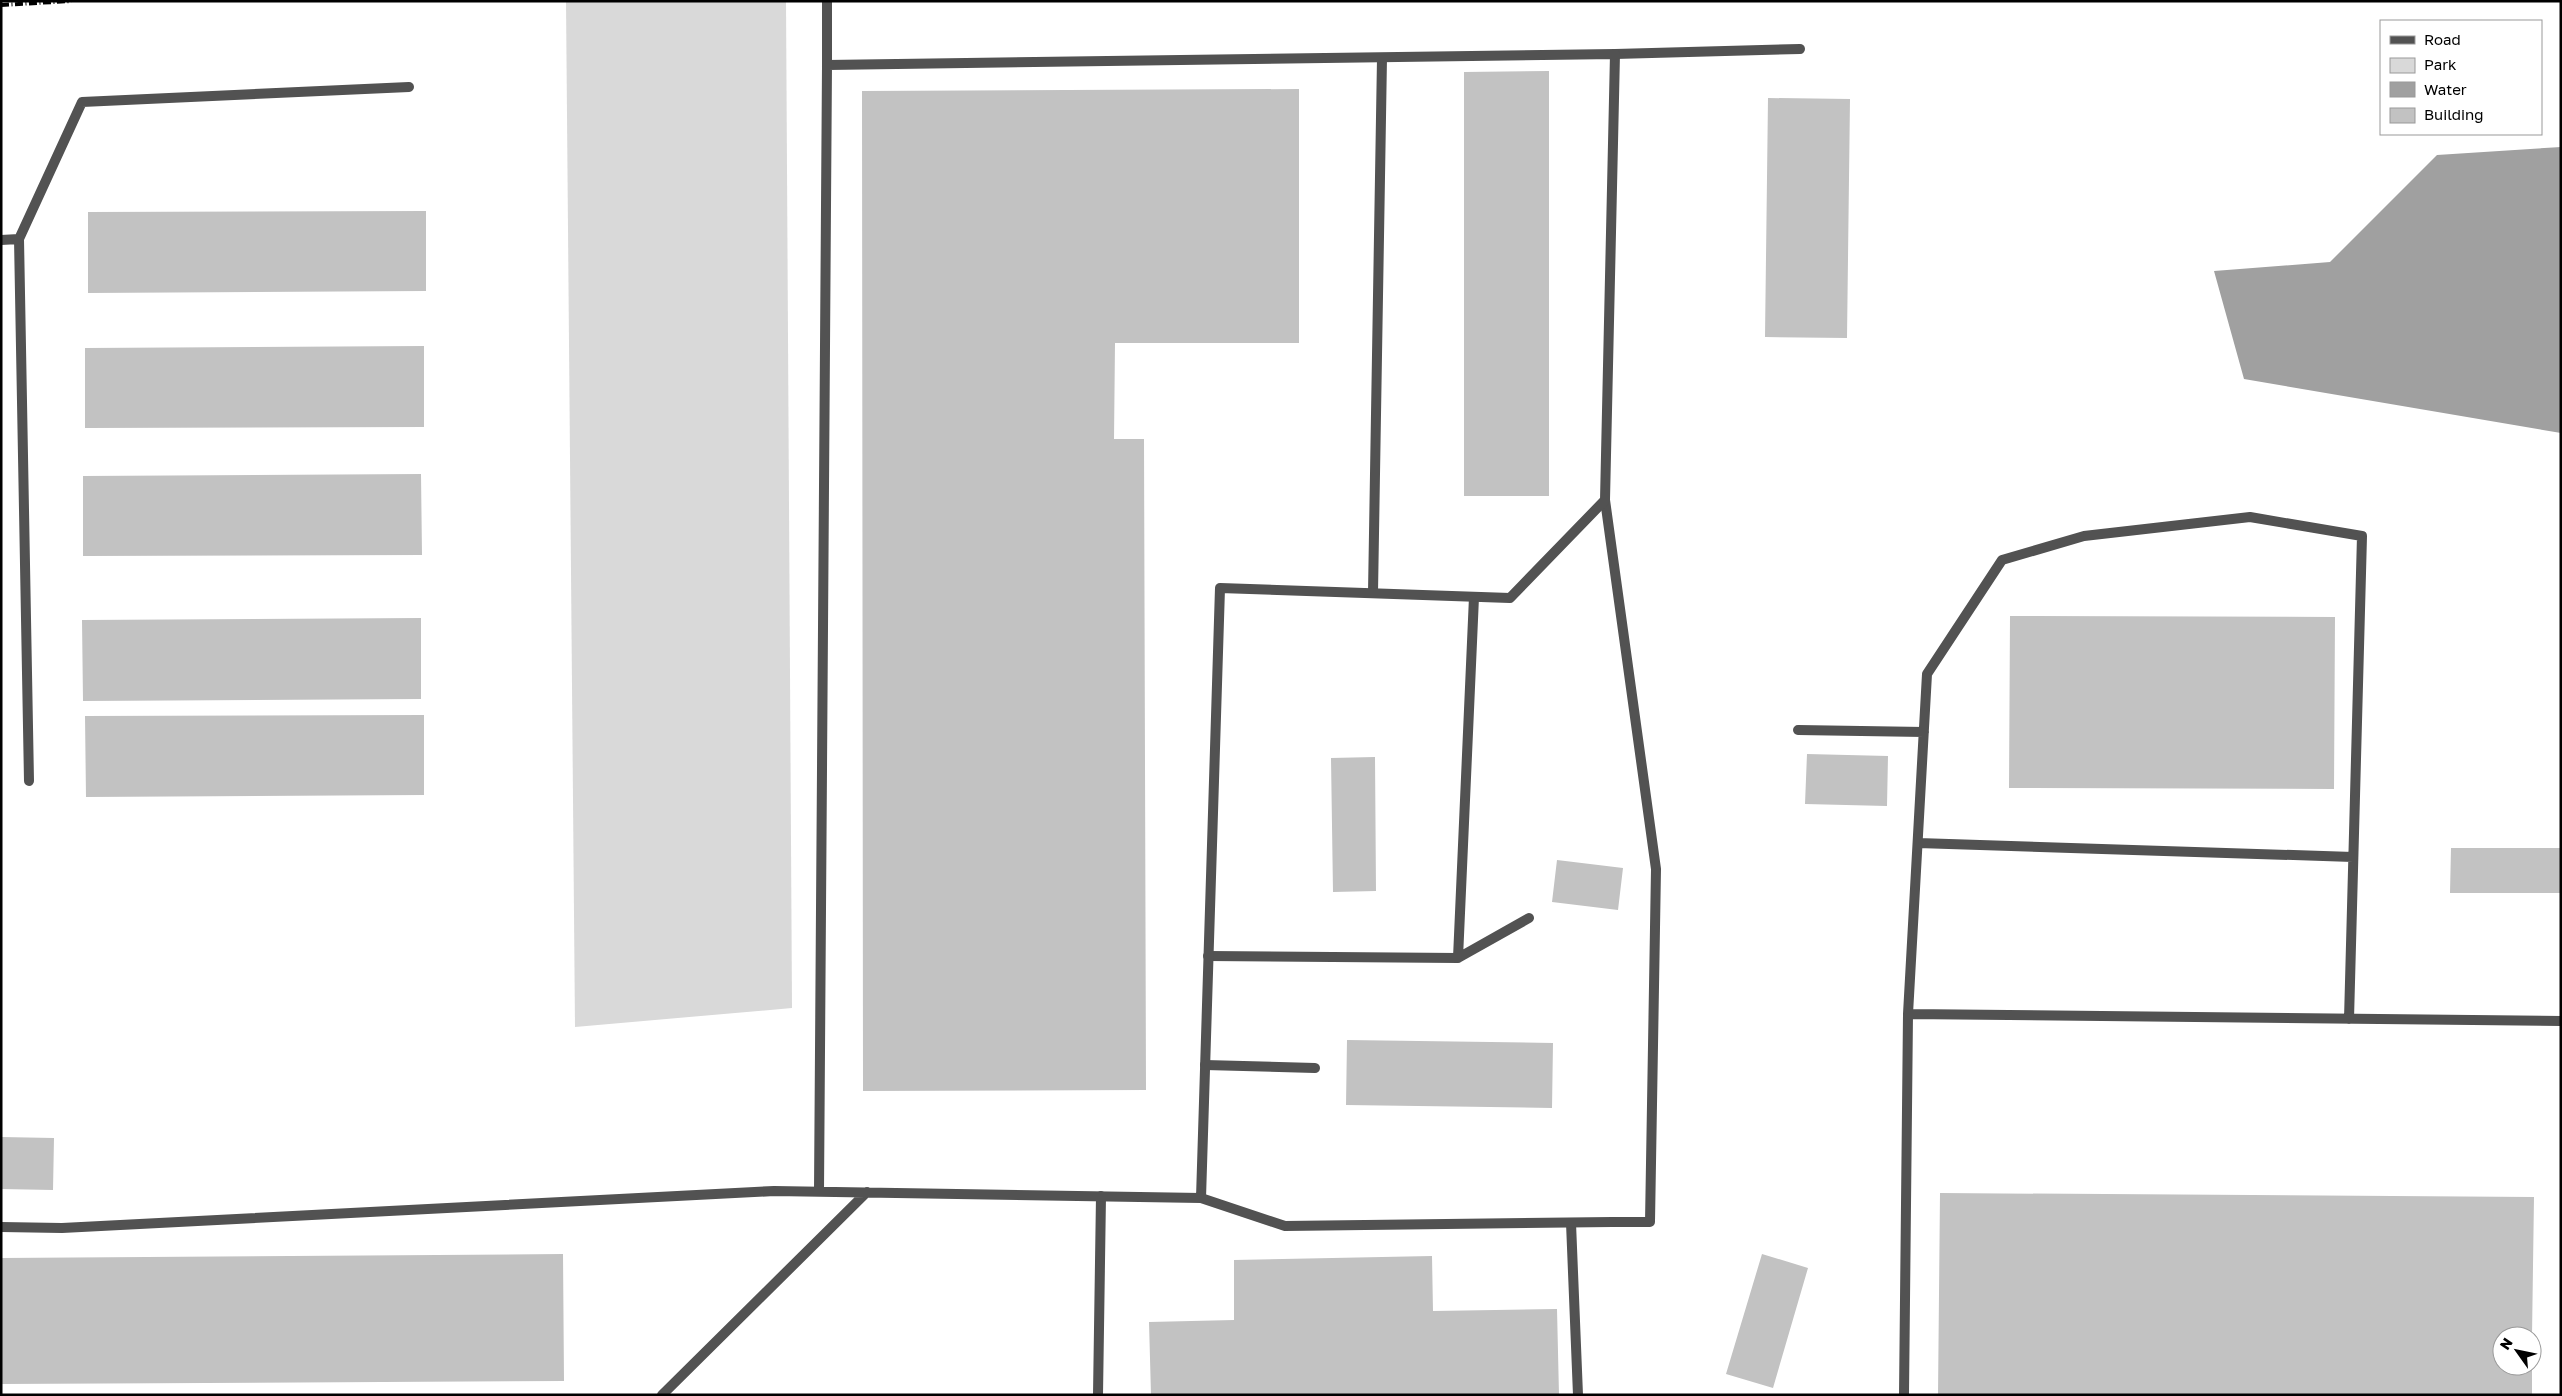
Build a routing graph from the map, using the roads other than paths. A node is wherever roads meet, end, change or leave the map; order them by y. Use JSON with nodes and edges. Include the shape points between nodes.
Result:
{"nodes":[{"id":1,"x":827,"y":1,"type":"edge"},
{"id":2,"x":1800,"y":49,"type":"dead end"},
{"id":3,"x":1615,"y":54,"type":"junction"},
{"id":4,"x":1382,"y":58,"type":"junction"},
{"id":5,"x":827,"y":65,"type":"junction"},
{"id":6,"x":410,"y":88,"type":"dead end"},
{"id":7,"x":18,"y":239,"type":"junction"},
{"id":8,"x":1,"y":240,"type":"edge"},
{"id":9,"x":1605,"y":500,"type":"junction"},
{"id":10,"x":1373,"y":593,"type":"junction"},
{"id":11,"x":1474,"y":597,"type":"junction"},
{"id":12,"x":1798,"y":730,"type":"dead end"},
{"id":13,"x":1924,"y":732,"type":"junction"},
{"id":14,"x":29,"y":781,"type":"dead end"},
{"id":15,"x":1918,"y":843,"type":"junction"},
{"id":16,"x":2353,"y":857,"type":"junction"},
{"id":17,"x":1529,"y":918,"type":"dead end"},
{"id":18,"x":1208,"y":956,"type":"junction"},
{"id":19,"x":1458,"y":958,"type":"junction"},
{"id":20,"x":1908,"y":1014,"type":"junction"},
{"id":21,"x":2348,"y":1018,"type":"junction"},
{"id":22,"x":2561,"y":1021,"type":"edge"},
{"id":23,"x":1205,"y":1065,"type":"junction"},
{"id":24,"x":1315,"y":1068,"type":"dead end"},
{"id":25,"x":819,"y":1191,"type":"junction"},
{"id":26,"x":867,"y":1192,"type":"junction"},
{"id":27,"x":1101,"y":1196,"type":"junction"},
{"id":28,"x":1201,"y":1198,"type":"junction"},
{"id":29,"x":1571,"y":1223,"type":"junction"},
{"id":30,"x":1,"y":1227,"type":"edge"},
{"id":31,"x":662,"y":1395,"type":"edge"},
{"id":32,"x":1098,"y":1395,"type":"edge"},
{"id":33,"x":1578,"y":1395,"type":"edge"},
{"id":34,"x":1904,"y":1395,"type":"edge"}],
"edges":[{"from":1,"to":5,"type":"street"},
{"from":2,"to":3,"type":"street"},
{"from":3,"to":4,"type":"street"},
{"from":3,"to":9,"type":"street"},
{"from":4,"to":5,"type":"street"},
{"from":4,"to":10,"type":"street"},
{"from":5,"to":25,"type":"street"},
{"from":6,"to":7,"type":"street","via":[[82,102]]},
{"from":7,"to":8,"type":"street"},
{"from":7,"to":14,"type":"street"},
{"from":9,"to":11,"type":"street","via":[[1510,598]]},
{"from":9,"to":29,"type":"street","via":[[1656,869],[1650,1222]]},
{"from":10,"to":11,"type":"street"},
{"from":10,"to":18,"type":"street","via":[[1220,588]]},
{"from":11,"to":19,"type":"street"},
{"from":12,"to":13,"type":"street"},
{"from":13,"to":15,"type":"street"},
{"from":13,"to":16,"type":"street","via":[[1927,674],[2002,560],[2084,536],[2250,517],[2362,536]]},
{"from":15,"to":16,"type":"street"},
{"from":15,"to":20,"type":"street"},
{"from":16,"to":21,"type":"street"},
{"from":17,"to":19,"type":"street"},
{"from":18,"to":19,"type":"street"},
{"from":18,"to":23,"type":"street"},
{"from":20,"to":21,"type":"street"},
{"from":20,"to":34,"type":"street"},
{"from":21,"to":22,"type":"street"},
{"from":23,"to":24,"type":"street"},
{"from":23,"to":28,"type":"street"},
{"from":25,"to":26,"type":"street"},
{"from":25,"to":30,"type":"street","via":[[62,1228]]},
{"from":26,"to":27,"type":"street"},
{"from":26,"to":31,"type":"street"},
{"from":27,"to":28,"type":"street"},
{"from":27,"to":32,"type":"street"},
{"from":28,"to":29,"type":"street","via":[[1285,1226]]},
{"from":29,"to":33,"type":"street"}]}
